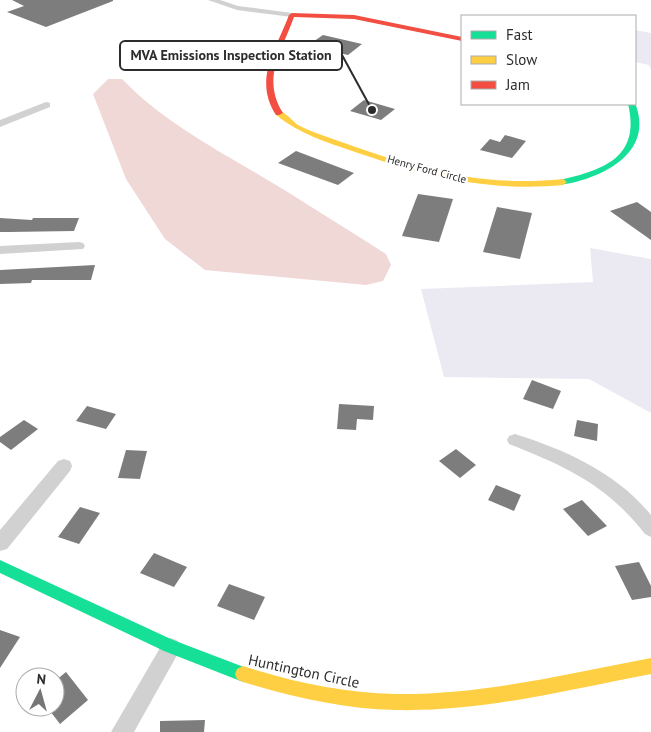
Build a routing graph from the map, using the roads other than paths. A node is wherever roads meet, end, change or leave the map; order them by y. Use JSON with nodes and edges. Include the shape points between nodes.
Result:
{"nodes":[{"id":1,"x":212,"y":0,"type":"edge"},
{"id":2,"x":292,"y":15,"type":"junction"},
{"id":3,"x":461,"y":39,"type":"edge"},
{"id":4,"x":633,"y":105,"type":"edge"},
{"id":5,"x":46,"y":106,"type":"dead end"},
{"id":6,"x":0,"y":124,"type":"edge"},
{"id":7,"x":79,"y":246,"type":"dead end"},
{"id":8,"x":0,"y":250,"type":"edge"},
{"id":9,"x":515,"y":440,"type":"dead end"},
{"id":10,"x":64,"y":466,"type":"dead end"},
{"id":11,"x":651,"y":529,"type":"edge"},
{"id":12,"x":0,"y":544,"type":"edge"},
{"id":13,"x":0,"y":566,"type":"edge"},
{"id":14,"x":171,"y":648,"type":"junction"},
{"id":15,"x":651,"y":666,"type":"edge"},
{"id":16,"x":122,"y":732,"type":"edge"}],
"edges":[{"from":1,"to":2,"type":"street","via":[[242,9]]},
{"from":2,"to":3,"type":"street","via":[[354,17]]},
{"from":2,"to":4,"type":"street","name":"Henry Ford Circle","via":[[268,81],[270,99],[279,114],[310,133],[443,175],[518,186],[552,183],[593,173],[620,160],[636,143],[640,119]]},
{"from":5,"to":6,"type":"street"},
{"from":7,"to":8,"type":"street"},
{"from":9,"to":11,"type":"street","via":[[592,473],[628,501]]},
{"from":10,"to":12,"type":"street"},
{"from":13,"to":14,"type":"street","name":"Huntington Circle"},
{"from":14,"to":15,"type":"street","name":"Huntington Circle","via":[[271,681],[331,694],[396,702],[473,697]]},
{"from":14,"to":16,"type":"street"}]}
